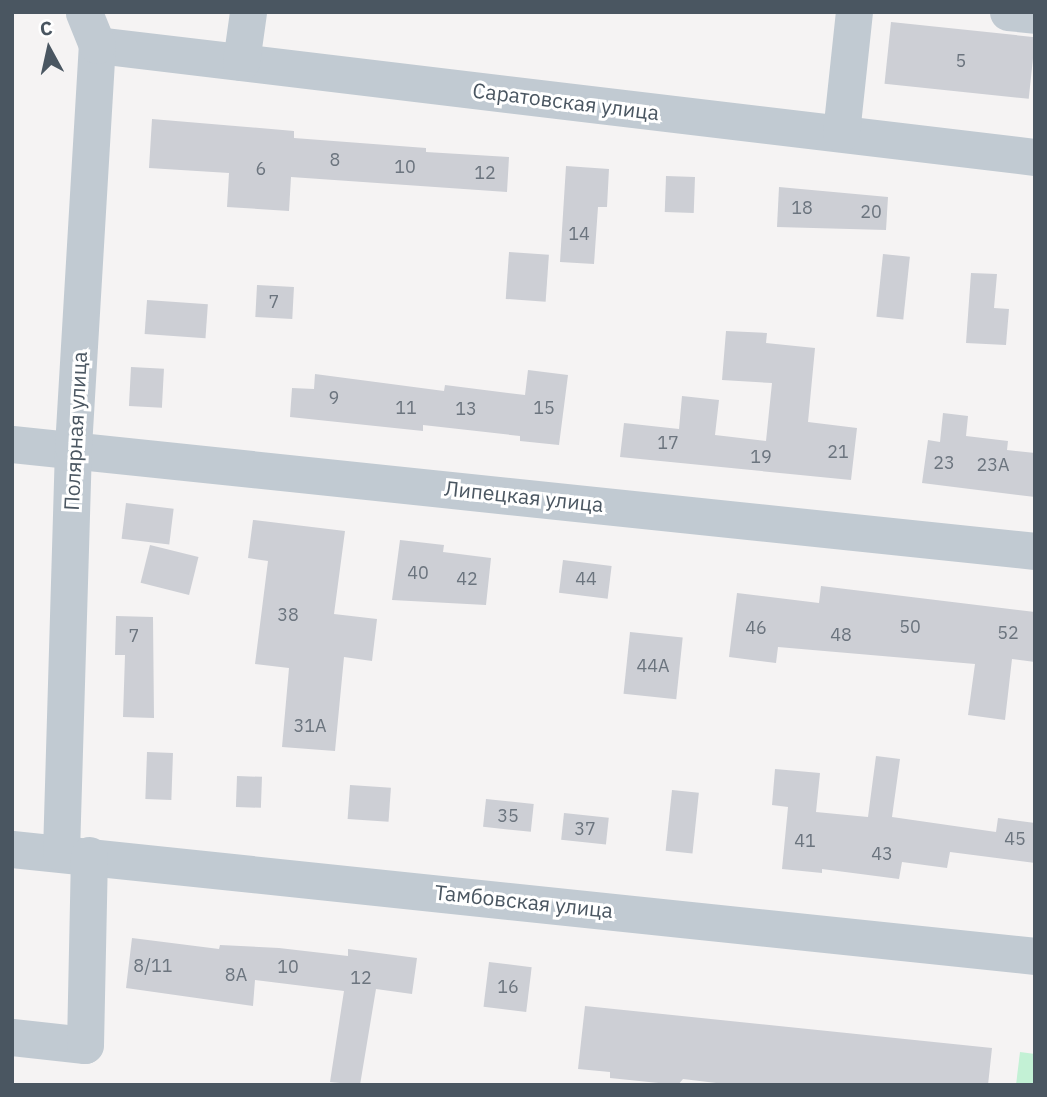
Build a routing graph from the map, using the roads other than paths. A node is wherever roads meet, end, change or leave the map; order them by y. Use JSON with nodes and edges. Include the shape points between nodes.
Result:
{"nodes":[{"id":1,"x":248,"y":12,"type":"edge"},
{"id":2,"x":854,"y":12,"type":"edge"},
{"id":3,"x":1008,"y":12,"type":"edge"},
{"id":4,"x":1035,"y":15,"type":"edge"},
{"id":5,"x":91,"y":29,"type":"edge"},
{"id":6,"x":241,"y":62,"type":"junction"},
{"id":7,"x":841,"y":133,"type":"junction"},
{"id":8,"x":1035,"y":157,"type":"edge"},
{"id":9,"x":12,"y":444,"type":"edge"},
{"id":10,"x":73,"y":447,"type":"junction"},
{"id":11,"x":1035,"y":551,"type":"edge"},
{"id":12,"x":12,"y":849,"type":"edge"},
{"id":13,"x":75,"y":853,"type":"junction"},
{"id":14,"x":1035,"y":956,"type":"edge"},
{"id":15,"x":12,"y":1037,"type":"edge"}],
"edges":[{"from":1,"to":6,"type":"street"},
{"from":2,"to":7,"type":"street"},
{"from":3,"to":4,"type":"street"},
{"from":5,"to":6,"type":"street","name":"Саратовская улица"},
{"from":5,"to":10,"type":"street","name":"Полярная улица"},
{"from":6,"to":7,"type":"street","name":"Саратовская улица"},
{"from":7,"to":8,"type":"street","name":"Саратовская улица"},
{"from":9,"to":10,"type":"street","name":"Липецкая улица"},
{"from":10,"to":11,"type":"street","name":"Липецкая улица"},
{"from":10,"to":13,"type":"street","name":"Полярная улица"},
{"from":12,"to":13,"type":"street","name":"Тамбовская улица"},
{"from":13,"to":14,"type":"street","name":"Тамбовская улица"},
{"from":13,"to":15,"type":"street","name":"Полярная улица","via":[[86,1045]]}]}
